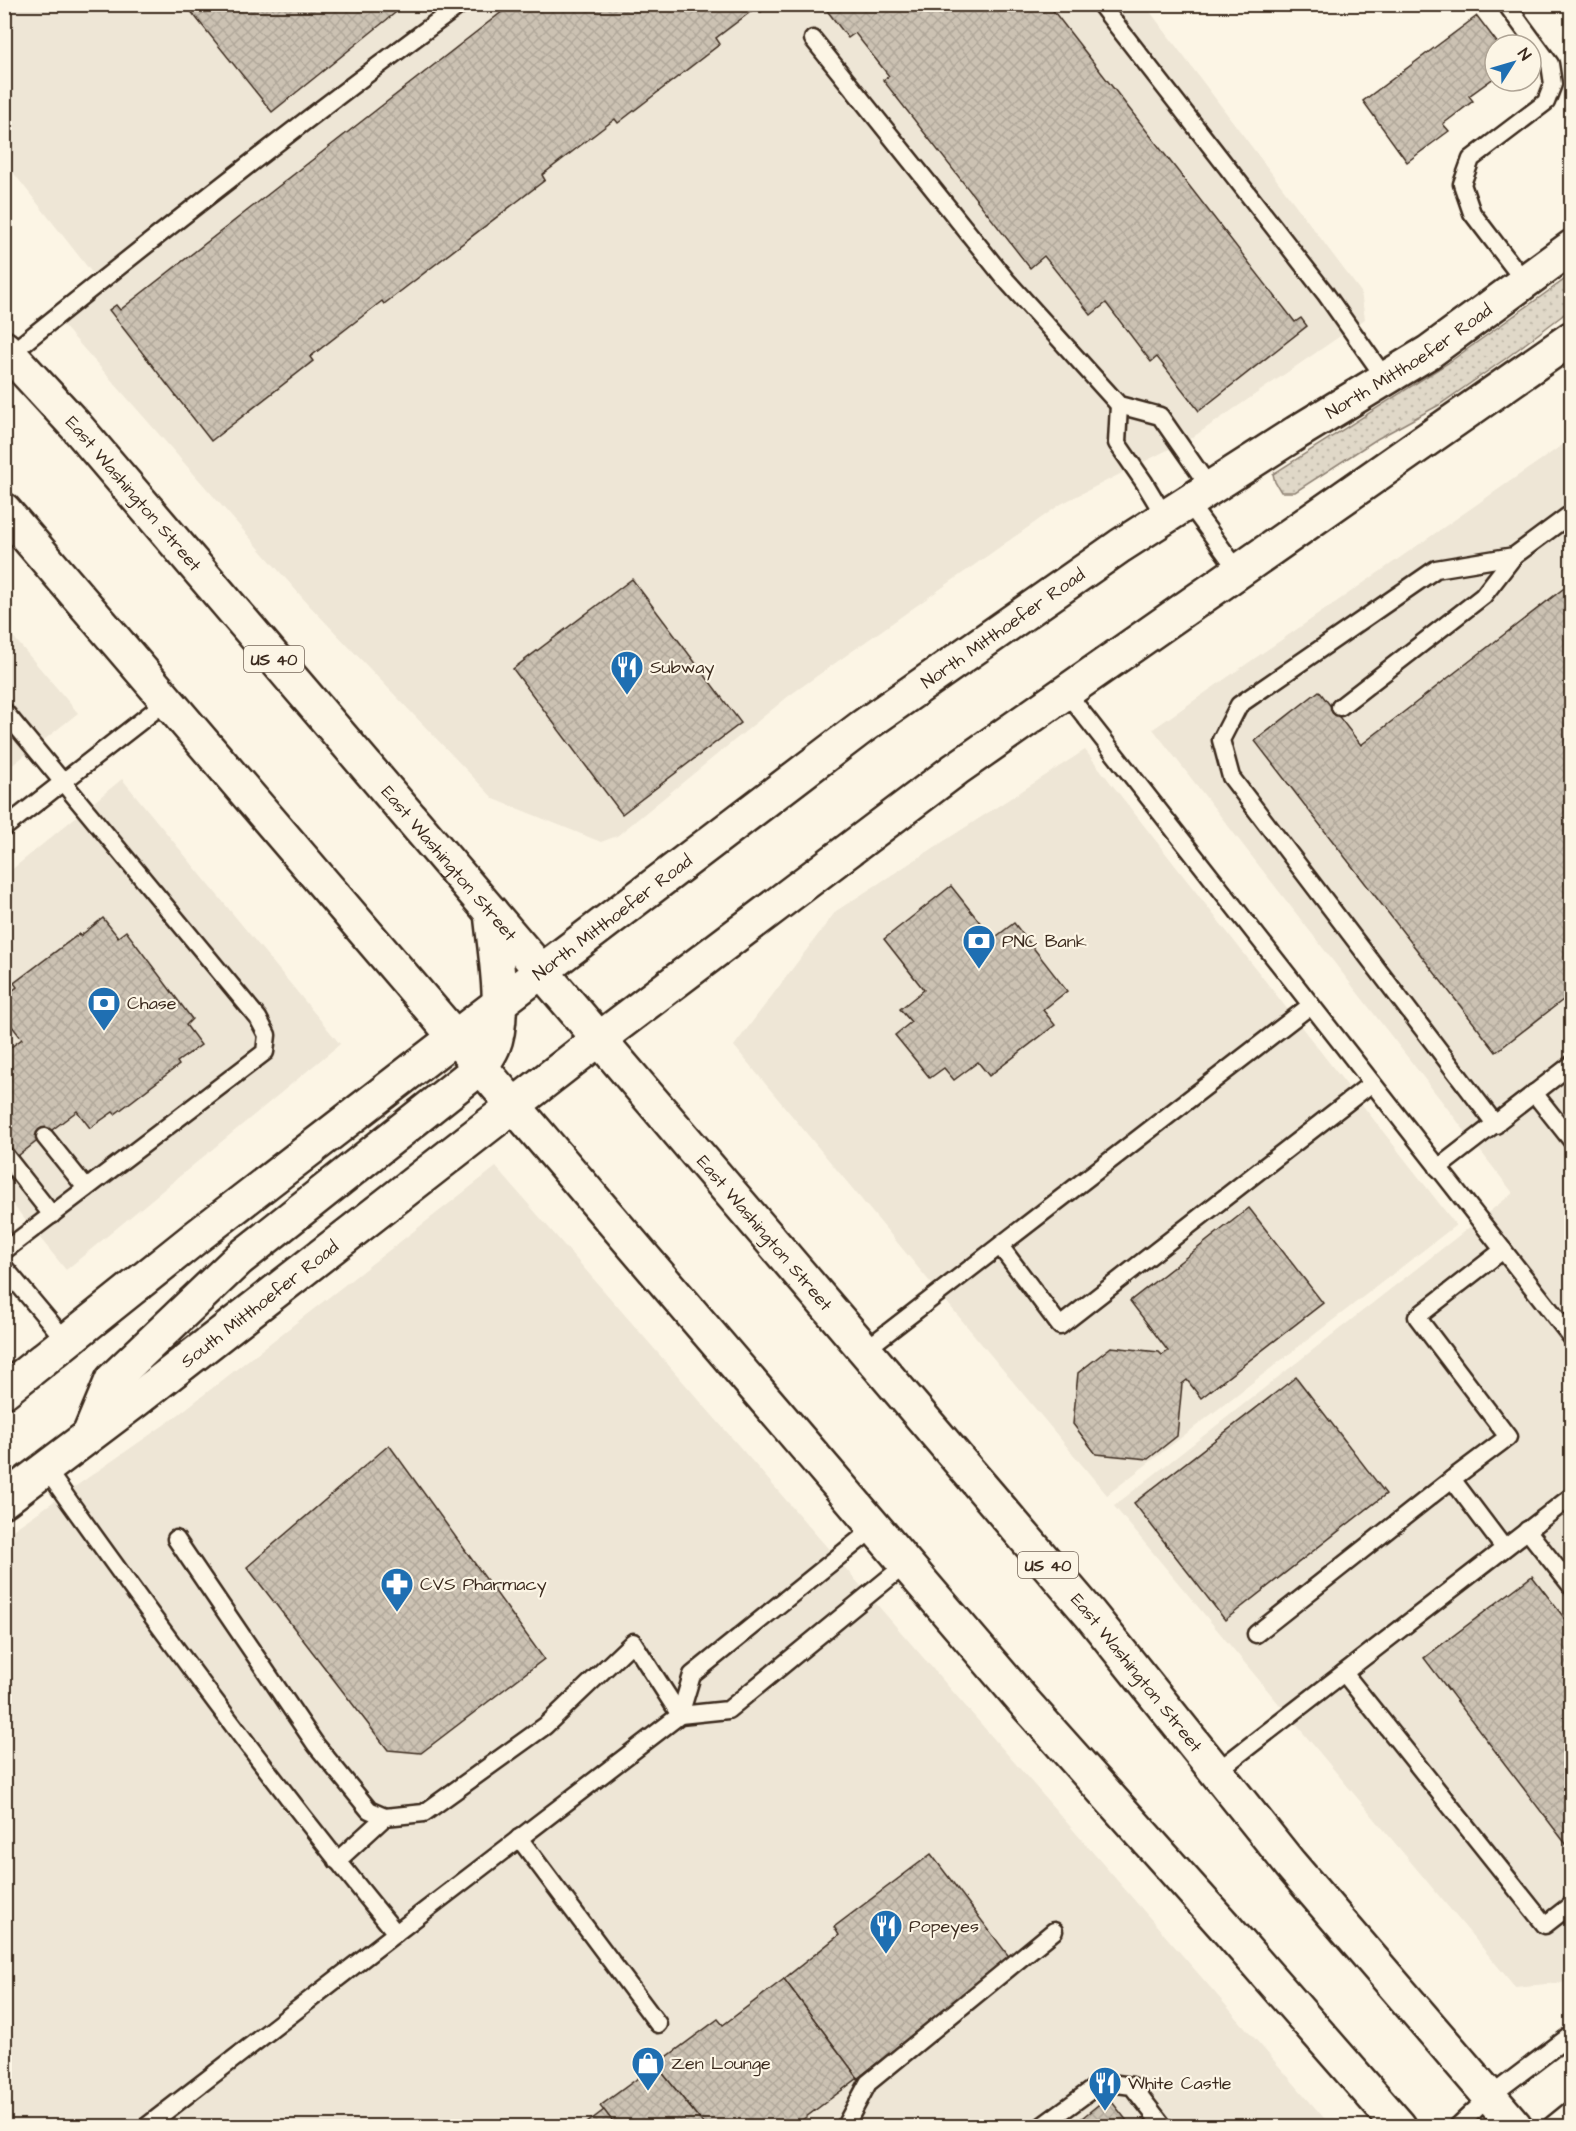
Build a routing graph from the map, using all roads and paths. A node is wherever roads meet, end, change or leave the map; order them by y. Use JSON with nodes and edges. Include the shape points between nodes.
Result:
{"nodes":[{"id":1,"x":461,"y":4,"type":"edge"},
{"id":2,"x":1100,"y":4,"type":"edge"},
{"id":3,"x":1506,"y":4,"type":"edge"},
{"id":4,"x":813,"y":39,"type":"dead end"},
{"id":5,"x":1572,"y":247,"type":"edge"},
{"id":6,"x":1524,"y":281,"type":"junction"},
{"id":7,"x":1572,"y":338,"type":"edge"},
{"id":8,"x":8,"y":351,"type":"edge"},
{"id":9,"x":1386,"y":378,"type":"junction"},
{"id":10,"x":1119,"y":405,"type":"junction"},
{"id":11,"x":1188,"y":502,"type":"junction"},
{"id":12,"x":4,"y":510,"type":"edge"},
{"id":13,"x":1572,"y":513,"type":"edge"},
{"id":14,"x":1514,"y":556,"type":"junction"},
{"id":15,"x":1239,"y":572,"type":"junction"},
{"id":16,"x":1066,"y":692,"type":"junction"},
{"id":17,"x":168,"y":700,"type":"junction"},
{"id":18,"x":1340,"y":706,"type":"dead end"},
{"id":19,"x":4,"y":711,"type":"edge"},
{"id":20,"x":62,"y":783,"type":"junction"},
{"id":21,"x":4,"y":828,"type":"edge"},
{"id":22,"x":490,"y":912,"type":"junction"},
{"id":23,"x":541,"y":972,"type":"junction"},
{"id":24,"x":498,"y":1004,"type":"junction"},
{"id":25,"x":1311,"y":1005,"type":"junction"},
{"id":26,"x":455,"y":1037,"type":"junction"},
{"id":27,"x":599,"y":1039,"type":"junction"},
{"id":28,"x":1572,"y":1064,"type":"edge"},
{"id":29,"x":481,"y":1067,"type":"junction"},
{"id":30,"x":1372,"y":1083,"type":"junction"},
{"id":31,"x":1534,"y":1094,"type":"junction"},
{"id":32,"x":514,"y":1107,"type":"junction"},
{"id":33,"x":1496,"y":1125,"type":"junction"},
{"id":34,"x":45,"y":1137,"type":"dead end"},
{"id":35,"x":1572,"y":1141,"type":"edge"},
{"id":36,"x":4,"y":1154,"type":"edge"},
{"id":37,"x":1438,"y":1168,"type":"junction"},
{"id":38,"x":86,"y":1188,"type":"junction"},
{"id":39,"x":51,"y":1215,"type":"junction"},
{"id":40,"x":1000,"y":1246,"type":"junction"},
{"id":41,"x":1503,"y":1250,"type":"junction"},
{"id":42,"x":4,"y":1251,"type":"edge"},
{"id":43,"x":4,"y":1267,"type":"edge"},
{"id":44,"x":1572,"y":1338,"type":"edge"},
{"id":45,"x":66,"y":1341,"type":"junction"},
{"id":46,"x":865,"y":1350,"type":"junction"},
{"id":47,"x":4,"y":1391,"type":"edge"},
{"id":48,"x":89,"y":1436,"type":"junction"},
{"id":49,"x":46,"y":1468,"type":"junction"},
{"id":50,"x":1452,"y":1479,"type":"junction"},
{"id":51,"x":1572,"y":1496,"type":"edge"},
{"id":52,"x":4,"y":1500,"type":"edge"},
{"id":53,"x":874,"y":1528,"type":"junction"},
{"id":54,"x":1527,"y":1530,"type":"junction"},
{"id":55,"x":176,"y":1539,"type":"dead end"},
{"id":56,"x":1504,"y":1548,"type":"junction"},
{"id":57,"x":906,"y":1564,"type":"junction"},
{"id":58,"x":1572,"y":1587,"type":"edge"},
{"id":59,"x":1256,"y":1634,"type":"dead end"},
{"id":60,"x":1344,"y":1673,"type":"junction"},
{"id":61,"x":680,"y":1715,"type":"junction"},
{"id":62,"x":1216,"y":1772,"type":"junction"},
{"id":63,"x":385,"y":1817,"type":"junction"},
{"id":64,"x":519,"y":1838,"type":"junction"},
{"id":65,"x":337,"y":1861,"type":"junction"},
{"id":66,"x":1572,"y":1904,"type":"edge"},
{"id":67,"x":1054,"y":1930,"type":"dead end"},
{"id":68,"x":396,"y":1933,"type":"junction"},
{"id":69,"x":658,"y":2024,"type":"dead end"},
{"id":70,"x":1572,"y":2034,"type":"edge"},
{"id":71,"x":1489,"y":2097,"type":"junction"},
{"id":72,"x":1572,"y":2109,"type":"edge"},
{"id":73,"x":147,"y":2127,"type":"edge"},
{"id":74,"x":845,"y":2127,"type":"edge"},
{"id":75,"x":1042,"y":2127,"type":"edge"},
{"id":76,"x":1163,"y":2127,"type":"edge"},
{"id":77,"x":1399,"y":2127,"type":"edge"},
{"id":78,"x":1458,"y":2127,"type":"edge"},
{"id":79,"x":1515,"y":2127,"type":"edge"},
{"id":80,"x":1551,"y":2127,"type":"edge"}],
"edges":[{"from":1,"to":8,"type":"lane"},
{"from":2,"to":9,"type":"lane","via":[[1318,284]]},
{"from":3,"to":6,"type":"lane","via":[[1550,64],[1553,84],[1546,102],[1471,159],[1462,184],[1472,213]]},
{"from":4,"to":10,"type":"lane","via":[[1006,280]]},
{"from":5,"to":6,"type":"main road","name":"North Mitthoefer Road"},
{"from":6,"to":9,"type":"main road","name":"North Mitthoefer Road"},
{"from":7,"to":15,"type":"main road"},
{"from":8,"to":22,"type":"main road","name":"East Washington Street","number":"US 40"},
{"from":9,"to":11,"type":"main road","name":"North Mitthoefer Road"},
{"from":10,"to":11,"type":"lane","via":[[1117,443],[1144,482]]},
{"from":10,"to":11,"type":"lane","via":[[1160,416],[1189,455]]},
{"from":11,"to":15,"type":"lane"},
{"from":11,"to":23,"type":"main road","name":"North Mitthoefer Road","via":[[862,727]]},
{"from":12,"to":17,"type":"main road"},
{"from":13,"to":14,"type":"lane"},
{"from":14,"to":18,"type":"lane","via":[[1483,596]]},
{"from":14,"to":33,"type":"lane","via":[[1436,569],[1239,705],[1221,740],[1231,777]]},
{"from":15,"to":16,"type":"main road"},
{"from":16,"to":25,"type":"lane"},
{"from":16,"to":27,"type":"main road","via":[[956,769]]},
{"from":17,"to":20,"type":"lane"},
{"from":17,"to":26,"type":"main road"},
{"from":19,"to":20,"type":"lane"},
{"from":20,"to":21,"type":"lane"},
{"from":20,"to":38,"type":"lane","via":[[258,1018],[267,1035],[265,1052]]},
{"from":22,"to":23,"type":"main road","name":"East Washington Street","number":"US 40"},
{"from":22,"to":24,"type":"main road"},
{"from":23,"to":24,"type":"main road","name":"North Mitthoefer Road"},
{"from":23,"to":27,"type":"main road","name":"East Washington Street","number":"US 40"},
{"from":24,"to":26,"type":"main road","name":"North Mitthoefer Road"},
{"from":24,"to":29,"type":"main road","via":[[493,1046]]},
{"from":25,"to":30,"type":"lane"},
{"from":25,"to":40,"type":"lane"},
{"from":26,"to":29,"type":"main road"},
{"from":26,"to":45,"type":"main road"},
{"from":27,"to":32,"type":"main road"},
{"from":27,"to":46,"type":"main road","name":"East Washington Street","number":"US 40"},
{"from":28,"to":31,"type":"lane"},
{"from":29,"to":32,"type":"main road"},
{"from":29,"to":48,"type":"main road","via":[[239,1258],[112,1380]]},
{"from":30,"to":37,"type":"lane"},
{"from":30,"to":40,"type":"lane","via":[[1060,1326]]},
{"from":31,"to":33,"type":"lane"},
{"from":31,"to":35,"type":"lane"},
{"from":32,"to":48,"type":"main road","name":"South Mitthoefer Road"},
{"from":32,"to":53,"type":"main road"},
{"from":33,"to":37,"type":"lane"},
{"from":34,"to":38,"type":"lane"},
{"from":36,"to":39,"type":"lane"},
{"from":37,"to":41,"type":"lane"},
{"from":38,"to":39,"type":"lane"},
{"from":39,"to":42,"type":"lane"},
{"from":40,"to":46,"type":"lane"},
{"from":41,"to":44,"type":"lane"},
{"from":41,"to":50,"type":"lane","via":[[1417,1317],[1508,1437]]},
{"from":43,"to":45,"type":"lane"},
{"from":45,"to":47,"type":"main road"},
{"from":46,"to":62,"type":"main road","name":"East Washington Street","number":"US 40","via":[[1090,1614]]},
{"from":48,"to":49,"type":"main road","name":"South Mitthoefer Road"},
{"from":49,"to":52,"type":"main road","name":"South Mitthoefer Road"},
{"from":49,"to":65,"type":"lane"},
{"from":50,"to":56,"type":"lane"},
{"from":50,"to":59,"type":"lane"},
{"from":51,"to":54,"type":"lane"},
{"from":53,"to":57,"type":"main road"},
{"from":53,"to":61,"type":"lane","via":[[692,1675]]},
{"from":54,"to":56,"type":"lane"},
{"from":54,"to":58,"type":"lane"},
{"from":55,"to":63,"type":"lane","via":[[316,1745],[369,1810]]},
{"from":56,"to":60,"type":"lane"},
{"from":57,"to":61,"type":"lane","via":[[728,1710]]},
{"from":57,"to":77,"type":"main road"},
{"from":60,"to":62,"type":"lane"},
{"from":60,"to":66,"type":"lane","via":[[1545,1925]]},
{"from":61,"to":63,"type":"lane","via":[[633,1642],[545,1726],[424,1813]]},
{"from":61,"to":64,"type":"lane"},
{"from":62,"to":71,"type":"main road","name":"East Washington Street","number":"US 40"},
{"from":63,"to":65,"type":"lane"},
{"from":64,"to":68,"type":"lane"},
{"from":64,"to":69,"type":"lane"},
{"from":65,"to":68,"type":"lane"},
{"from":67,"to":74,"type":"lane","via":[[868,2082]]},
{"from":68,"to":73,"type":"lane"},
{"from":70,"to":71,"type":"lane"},
{"from":71,"to":78,"type":"lane"},
{"from":71,"to":79,"type":"main road","name":"East Washington Street","number":"US 40"},
{"from":72,"to":80,"type":"lane"},
{"from":75,"to":76,"type":"lane","via":[[1102,2082],[1132,2086]]}]}
